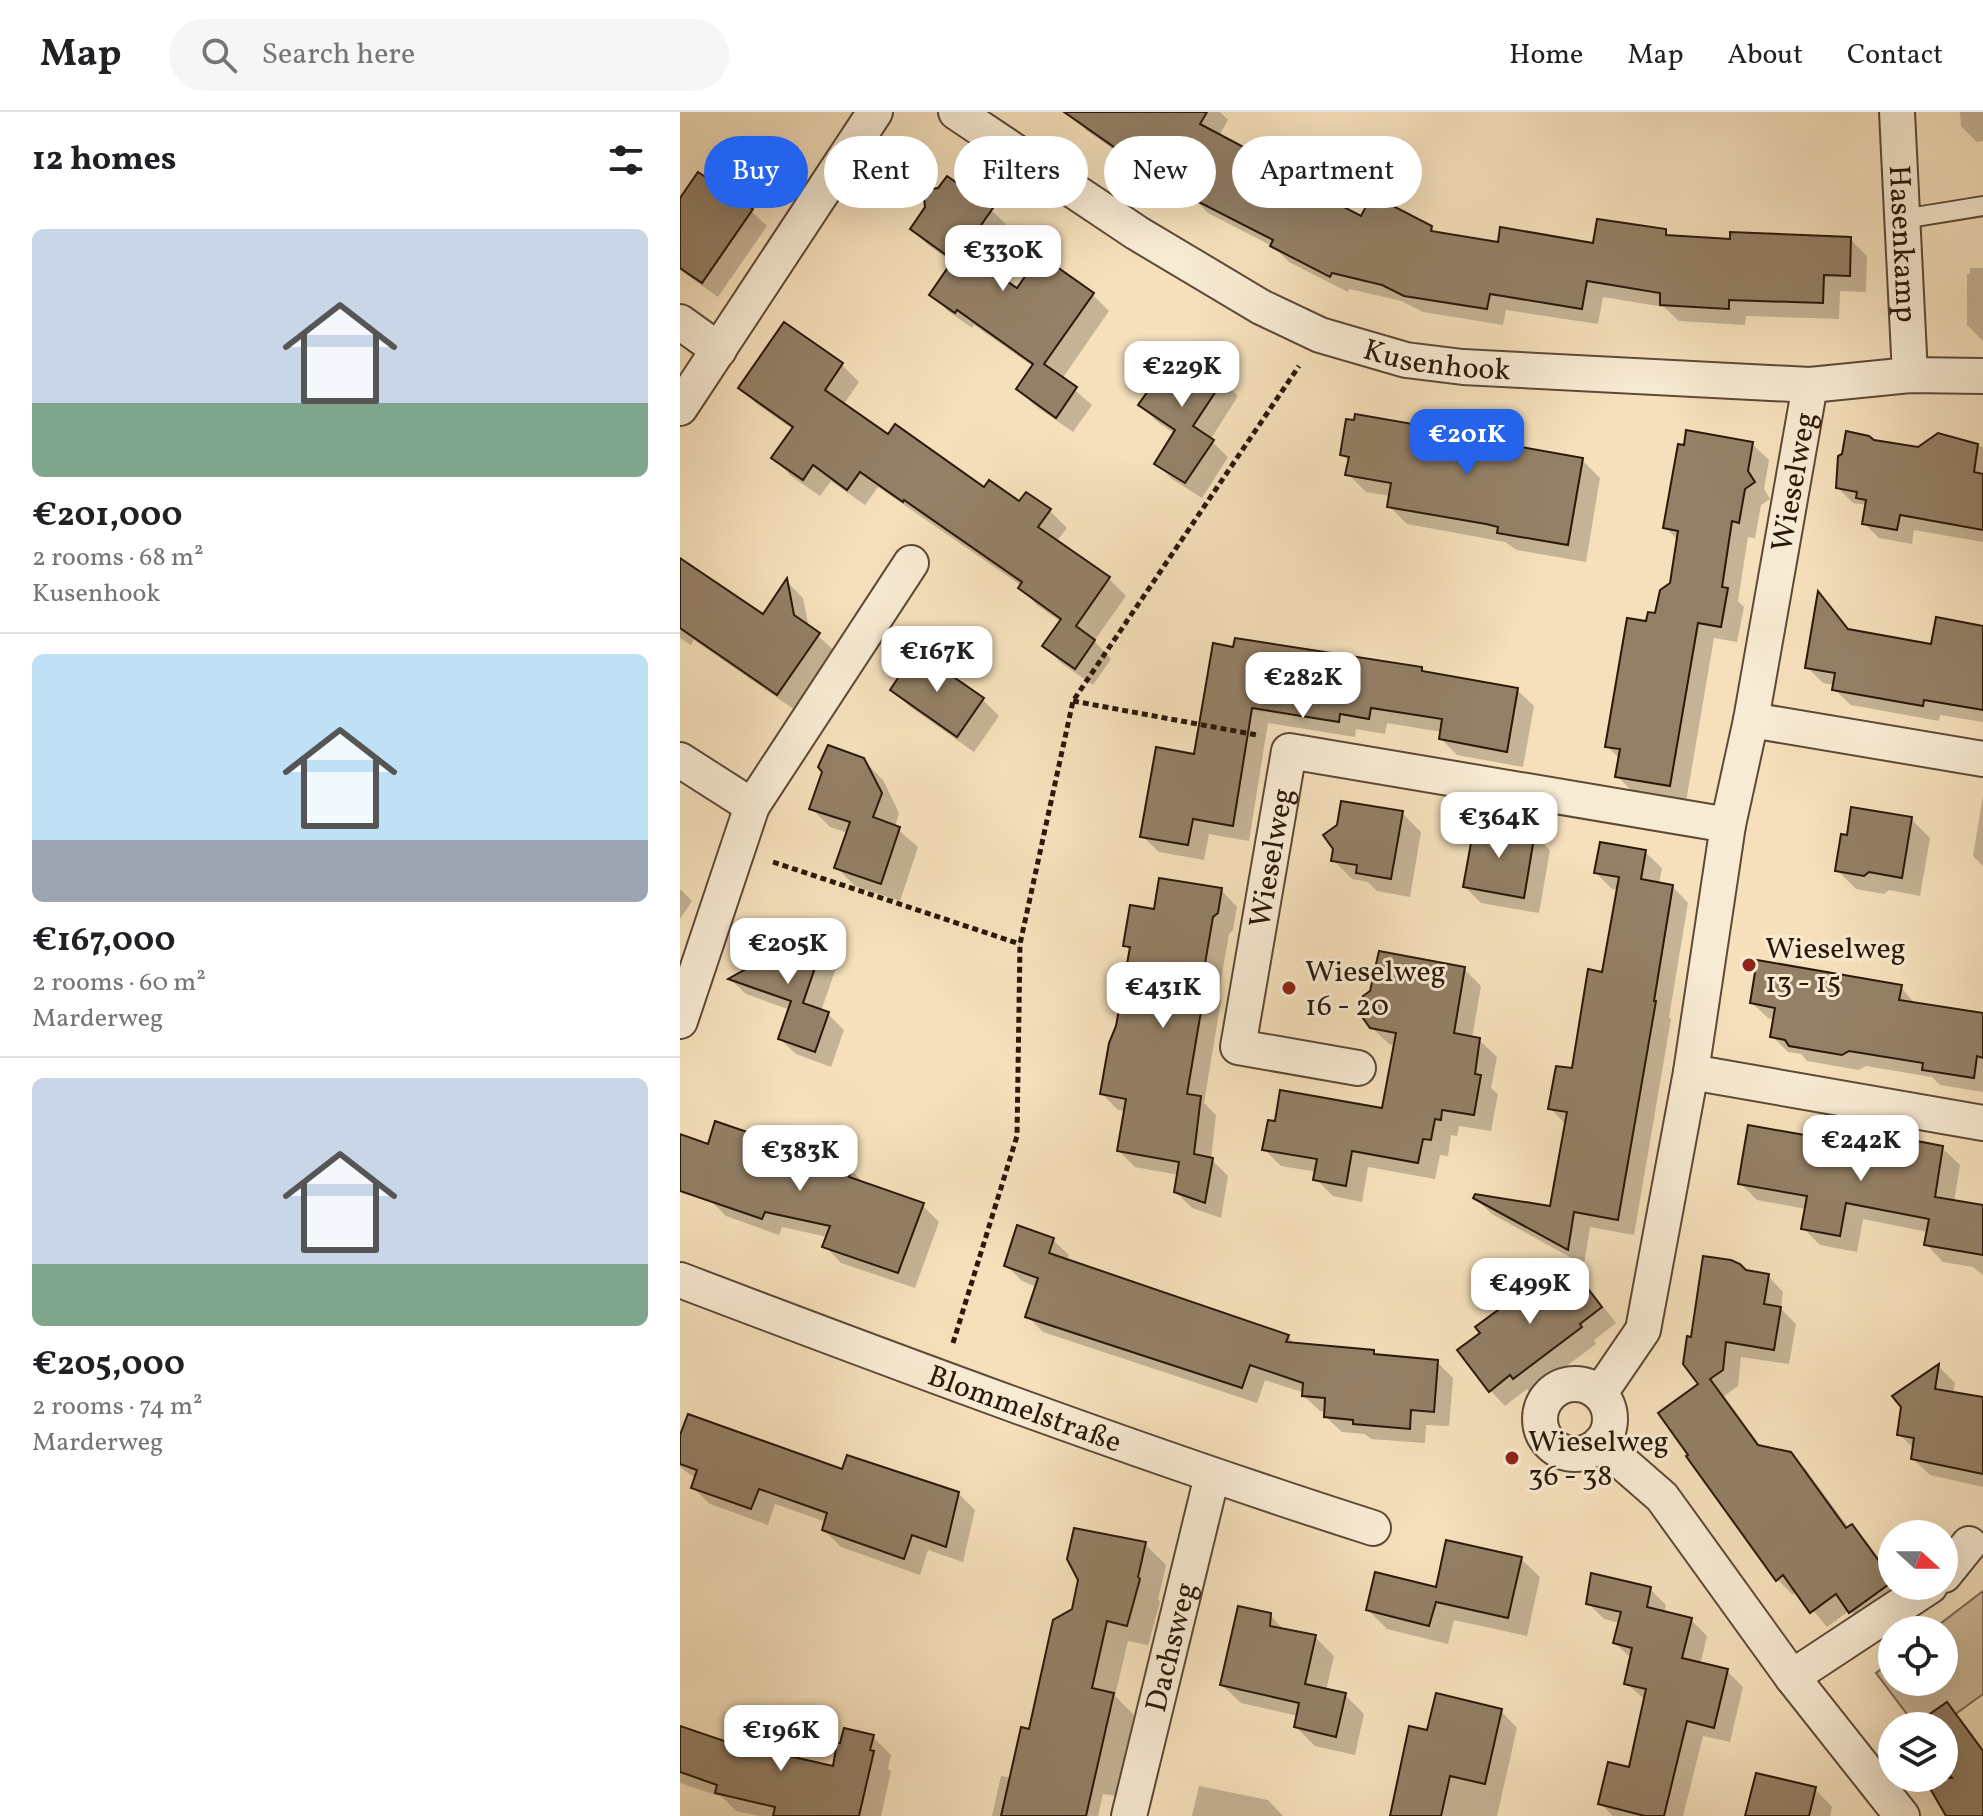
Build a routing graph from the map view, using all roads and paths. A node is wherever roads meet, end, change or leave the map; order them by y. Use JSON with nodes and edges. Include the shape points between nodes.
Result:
{"nodes":[{"id":1,"x":875,"y":112,"type":"edge"},
{"id":2,"x":956,"y":112,"type":"edge"},
{"id":3,"x":1897,"y":112,"type":"edge"},
{"id":4,"x":1983,"y":206,"type":"edge"},
{"id":5,"x":1903,"y":219,"type":"junction"},
{"id":6,"x":680,"y":322,"type":"edge"},
{"id":7,"x":1320,"y":335,"type":"junction"},
{"id":8,"x":719,"y":350,"type":"junction"},
{"id":9,"x":1910,"y":375,"type":"junction"},
{"id":10,"x":1983,"y":376,"type":"edge"},
{"id":11,"x":1810,"y":385,"type":"junction"},
{"id":12,"x":680,"y":408,"type":"edge"},
{"id":13,"x":911,"y":563,"type":"dead end"},
{"id":14,"x":1073,"y":701,"type":"junction"},
{"id":15,"x":1751,"y":720,"type":"junction"},
{"id":16,"x":1289,"y":751,"type":"junction"},
{"id":17,"x":1983,"y":759,"type":"edge"},
{"id":18,"x":680,"y":760,"type":"edge"},
{"id":19,"x":752,"y":806,"type":"junction"},
{"id":20,"x":1728,"y":825,"type":"junction"},
{"id":21,"x":738,"y":850,"type":"junction"},
{"id":22,"x":1020,"y":944,"type":"junction"},
{"id":23,"x":680,"y":1021,"type":"edge"},
{"id":24,"x":1358,"y":1068,"type":"dead end"},
{"id":25,"x":1691,"y":1072,"type":"junction"},
{"id":26,"x":1983,"y":1123,"type":"edge"},
{"id":27,"x":680,"y":1280,"type":"edge"},
{"id":28,"x":942,"y":1380,"type":"junction"},
{"id":29,"x":1600,"y":1393,"type":"junction"},
{"id":30,"x":1600,"y":1443,"type":"junction"},
{"id":31,"x":1212,"y":1476,"type":"junction"},
{"id":32,"x":1373,"y":1528,"type":"dead end"},
{"id":33,"x":1969,"y":1544,"type":"dead end"},
{"id":34,"x":1958,"y":1558,"type":"edge"},
{"id":35,"x":1909,"y":1600,"type":"edge"},
{"id":36,"x":1792,"y":1677,"type":"junction"},
{"id":37,"x":1129,"y":1816,"type":"edge"},
{"id":38,"x":1902,"y":1816,"type":"edge"}],
"edges":[{"from":1,"to":8,"type":"street"},
{"from":2,"to":7,"type":"street","name":"Kusenhook","via":[[1149,240],[1261,307]]},
{"from":3,"to":5,"type":"street","name":"Hasenkamp"},
{"from":4,"to":5,"type":"lane"},
{"from":5,"to":9,"type":"street","name":"Hasenkamp"},
{"from":6,"to":8,"type":"street"},
{"from":7,"to":11,"type":"street","name":"Kusenhook","via":[[1406,360],[1463,367]]},
{"from":7,"to":14,"type":"path"},
{"from":8,"to":12,"type":"street"},
{"from":9,"to":10,"type":"street","name":"Kusenhook"},
{"from":9,"to":11,"type":"street","name":"Kusenhook"},
{"from":11,"to":15,"type":"street","name":"Wieselweg"},
{"from":13,"to":19,"type":"street"},
{"from":14,"to":16,"type":"path","via":[[1267,737]]},
{"from":14,"to":22,"type":"path"},
{"from":15,"to":17,"type":"street"},
{"from":15,"to":20,"type":"street","name":"Wieselweg"},
{"from":16,"to":20,"type":"street","name":"Wieselweg"},
{"from":16,"to":24,"type":"street","name":"Wieselweg","via":[[1238,1047]]},
{"from":18,"to":19,"type":"street"},
{"from":19,"to":21,"type":"street"},
{"from":20,"to":25,"type":"street","name":"Wieselweg"},
{"from":21,"to":22,"type":"path"},
{"from":21,"to":23,"type":"street"},
{"from":22,"to":28,"type":"path","via":[[1017,1136]]},
{"from":25,"to":26,"type":"street"},
{"from":25,"to":29,"type":"street","name":"Wieselweg","via":[[1643,1330]]},
{"from":27,"to":28,"type":"street","name":"Blommelstraße"},
{"from":28,"to":31,"type":"street","name":"Blommelstraße"},
{"from":29,"to":30,"type":"street","via":[[1610,1422]]},
{"from":29,"to":30,"type":"street","via":[[1586,1386],[1563,1386],[1545,1400],[1540,1420],[1543,1434],[1559,1451],[1581,1454]]},
{"from":30,"to":36,"type":"street","via":[[1662,1497]]},
{"from":31,"to":32,"type":"street","name":"Blommelstraße"},
{"from":31,"to":37,"type":"street","name":"Dachsweg"},
{"from":33,"to":34,"type":"street"},
{"from":35,"to":36,"type":"street"},
{"from":36,"to":38,"type":"street"}]}
